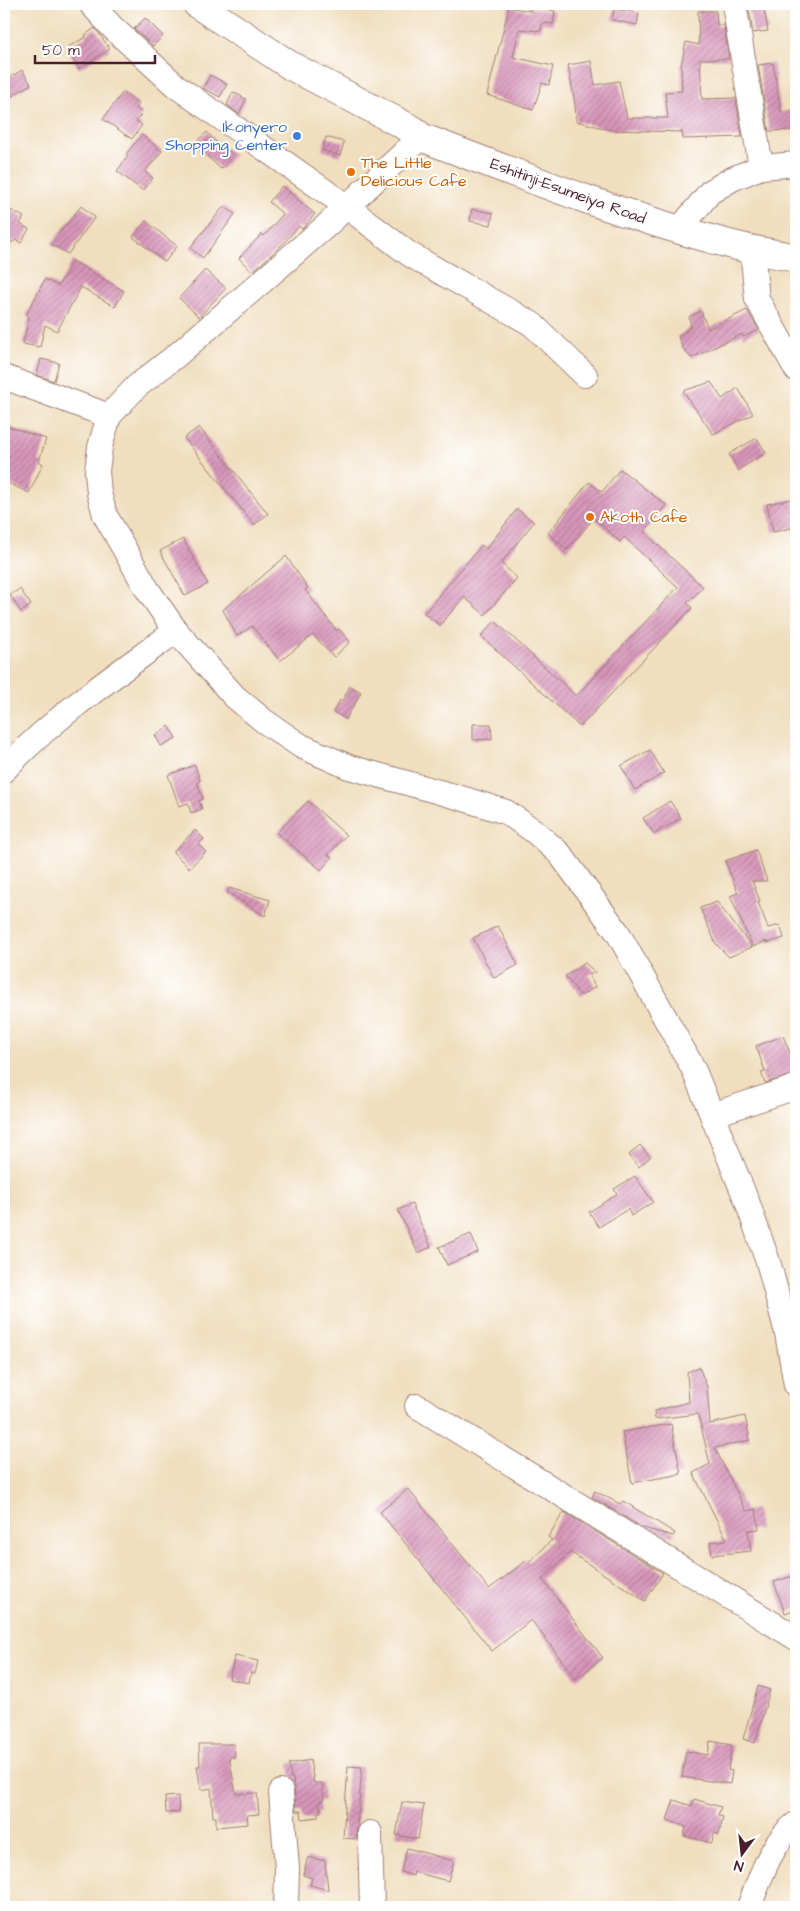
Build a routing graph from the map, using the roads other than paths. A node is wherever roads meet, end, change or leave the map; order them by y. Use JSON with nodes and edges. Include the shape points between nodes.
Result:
{"nodes":[{"id":1,"x":91,"y":4,"type":"edge"},
{"id":2,"x":197,"y":4,"type":"edge"},
{"id":3,"x":734,"y":4,"type":"edge"},
{"id":4,"x":421,"y":136,"type":"junction"},
{"id":5,"x":796,"y":164,"type":"edge"},
{"id":6,"x":761,"y":167,"type":"junction"},
{"id":7,"x":346,"y":206,"type":"junction"},
{"id":8,"x":679,"y":230,"type":"junction"},
{"id":9,"x":752,"y":249,"type":"junction"},
{"id":10,"x":796,"y":258,"type":"edge"},
{"id":11,"x":796,"y":369,"type":"edge"},
{"id":12,"x":585,"y":375,"type":"dead end"},
{"id":13,"x":4,"y":376,"type":"edge"},
{"id":14,"x":109,"y":416,"type":"junction"},
{"id":15,"x":176,"y":632,"type":"junction"},
{"id":16,"x":4,"y":770,"type":"edge"},
{"id":17,"x":796,"y":1087,"type":"edge"},
{"id":18,"x":712,"y":1115,"type":"junction"},
{"id":19,"x":790,"y":1321,"type":"edge"},
{"id":20,"x":796,"y":1385,"type":"edge"},
{"id":21,"x":417,"y":1406,"type":"dead end"},
{"id":22,"x":796,"y":1638,"type":"edge"},
{"id":23,"x":281,"y":1792,"type":"dead end"},
{"id":24,"x":796,"y":1824,"type":"edge"},
{"id":25,"x":370,"y":1833,"type":"dead end"},
{"id":26,"x":286,"y":1907,"type":"edge"},
{"id":27,"x":372,"y":1907,"type":"edge"},
{"id":28,"x":749,"y":1907,"type":"edge"}],
"edges":[{"from":1,"to":7,"type":"street","via":[[176,86]]},
{"from":2,"to":4,"type":"highway","name":"Eshitinji-Esumeiya Road","via":[[291,66]]},
{"from":3,"to":6,"type":"street"},
{"from":4,"to":7,"type":"street"},
{"from":4,"to":8,"type":"highway","name":"Eshitinji-Esumeiya Road","via":[[554,188]]},
{"from":5,"to":6,"type":"street"},
{"from":6,"to":8,"type":"street","via":[[710,192]]},
{"from":7,"to":12,"type":"street","via":[[409,254],[532,324]]},
{"from":7,"to":14,"type":"street","via":[[136,387]]},
{"from":8,"to":9,"type":"highway","name":"Eshitinji-Esumeiya Road"},
{"from":9,"to":10,"type":"highway","name":"Eshitinji-Esumeiya Road"},
{"from":9,"to":11,"type":"street","via":[[757,299]]},
{"from":13,"to":14,"type":"street"},
{"from":14,"to":15,"type":"street","via":[[97,471],[105,516]]},
{"from":15,"to":16,"type":"street","via":[[99,687]]},
{"from":15,"to":18,"type":"street","via":[[234,696],[301,746],[349,767],[506,812],[560,854],[618,933],[693,1068]]},
{"from":17,"to":18,"type":"street"},
{"from":18,"to":19,"type":"street"},
{"from":19,"to":20,"type":"street"},
{"from":21,"to":22,"type":"street"},
{"from":23,"to":26,"type":"street","via":[[287,1868]]},
{"from":24,"to":28,"type":"street","via":[[770,1856]]},
{"from":25,"to":27,"type":"street"}]}
